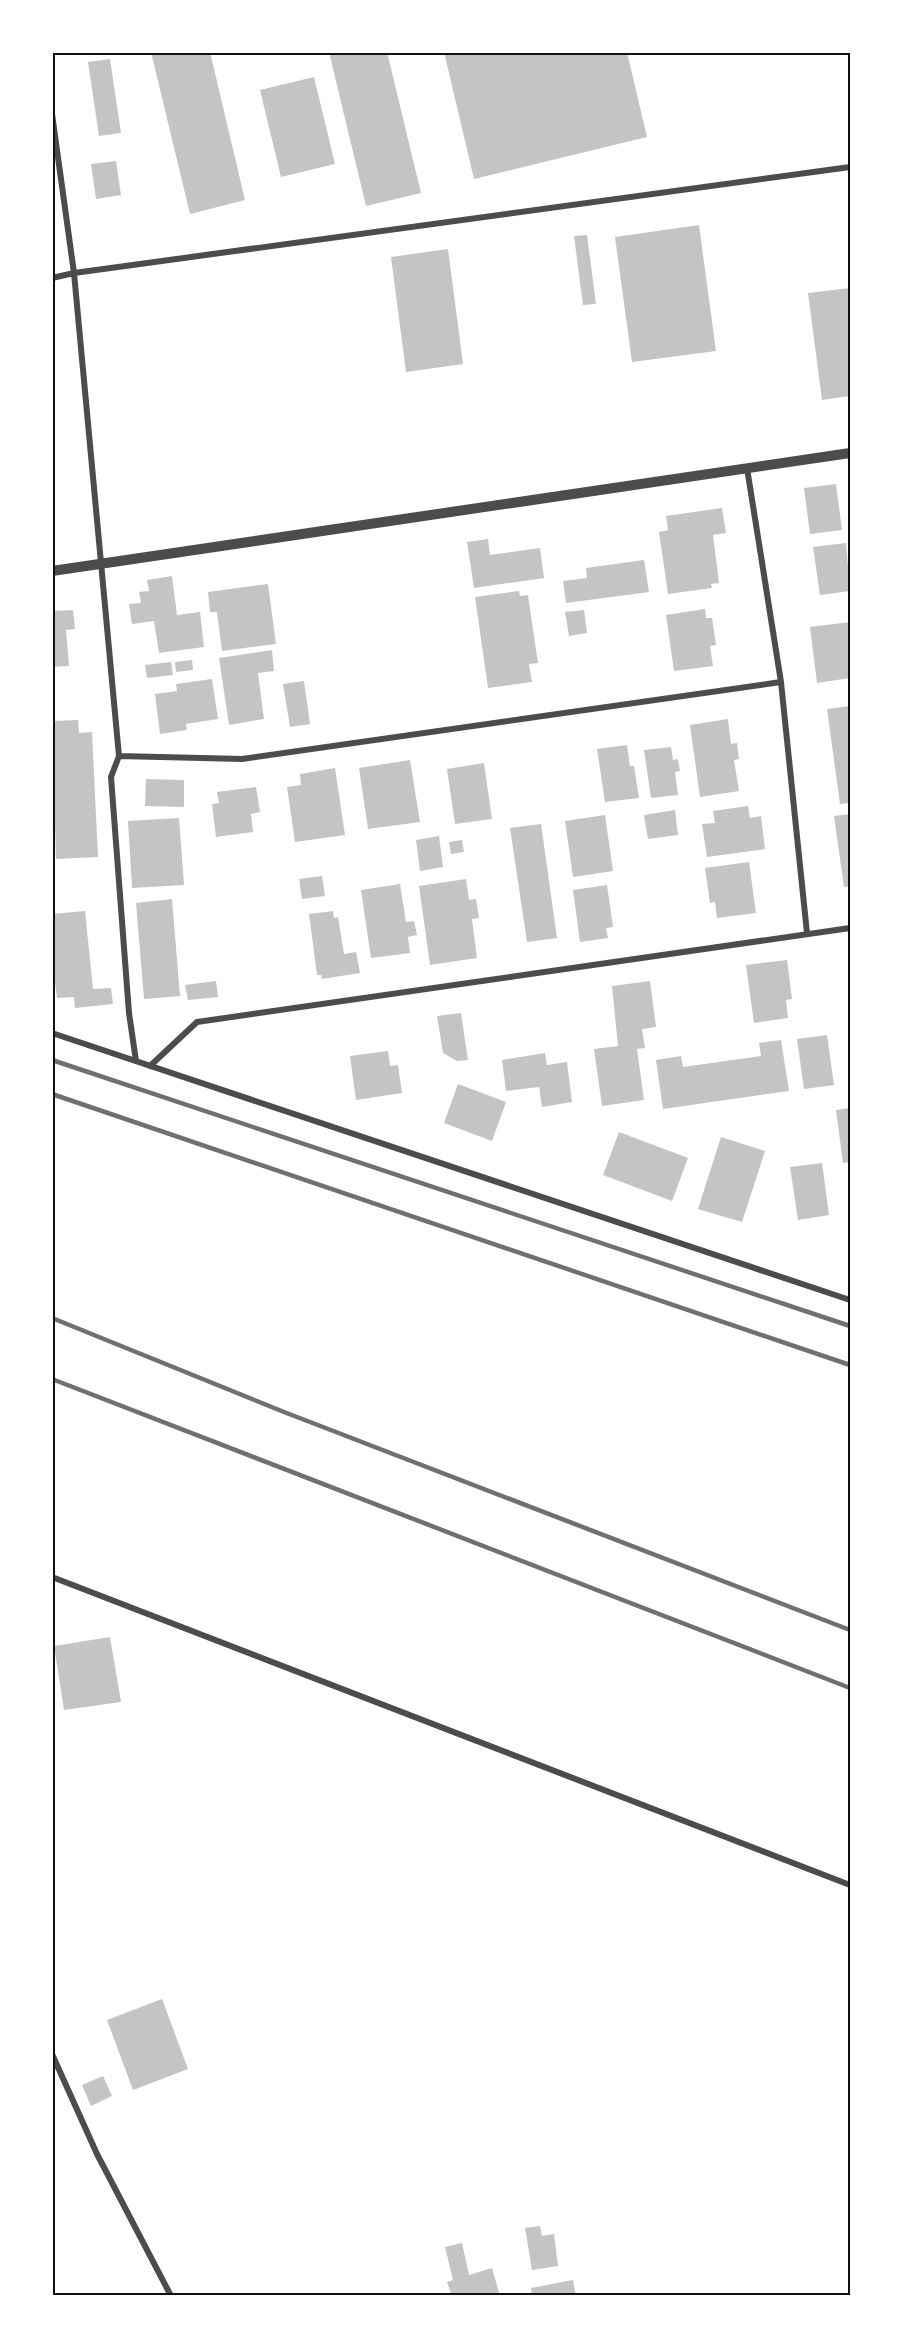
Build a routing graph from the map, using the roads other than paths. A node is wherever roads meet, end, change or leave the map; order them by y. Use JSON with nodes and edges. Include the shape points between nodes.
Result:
{"nodes":[{"id":1,"x":52,"y":114,"type":"edge"},
{"id":2,"x":850,"y":167,"type":"edge"},
{"id":3,"x":74,"y":273,"type":"junction"},
{"id":4,"x":52,"y":278,"type":"edge"},
{"id":5,"x":850,"y":453,"type":"edge"},
{"id":6,"x":747,"y":468,"type":"junction"},
{"id":7,"x":101,"y":564,"type":"junction"},
{"id":8,"x":52,"y":571,"type":"edge"},
{"id":9,"x":781,"y":682,"type":"junction"},
{"id":10,"x":118,"y":756,"type":"junction"},
{"id":11,"x":850,"y":928,"type":"edge"},
{"id":12,"x":807,"y":933,"type":"junction"},
{"id":13,"x":52,"y":1033,"type":"edge"},
{"id":14,"x":136,"y":1061,"type":"junction"},
{"id":15,"x":150,"y":1066,"type":"junction"},
{"id":16,"x":850,"y":1300,"type":"edge"},
{"id":17,"x":52,"y":1577,"type":"edge"},
{"id":18,"x":850,"y":1885,"type":"edge"},
{"id":19,"x":52,"y":2054,"type":"edge"},
{"id":20,"x":171,"y":2295,"type":"edge"}],
"edges":[{"from":1,"to":3,"type":"street"},
{"from":2,"to":3,"type":"street"},
{"from":3,"to":4,"type":"street"},
{"from":3,"to":7,"type":"street"},
{"from":5,"to":6,"type":"street"},
{"from":6,"to":7,"type":"street"},
{"from":6,"to":9,"type":"street"},
{"from":7,"to":8,"type":"street"},
{"from":7,"to":10,"type":"street"},
{"from":9,"to":10,"type":"street","via":[[242,759]]},
{"from":9,"to":12,"type":"street"},
{"from":10,"to":14,"type":"street","via":[[111,777]]},
{"from":11,"to":12,"type":"street"},
{"from":12,"to":15,"type":"street","via":[[197,1022]]},
{"from":13,"to":14,"type":"street"},
{"from":14,"to":15,"type":"street"},
{"from":15,"to":16,"type":"street"},
{"from":17,"to":18,"type":"street"},
{"from":19,"to":20,"type":"street","via":[[97,2154]]}]}
